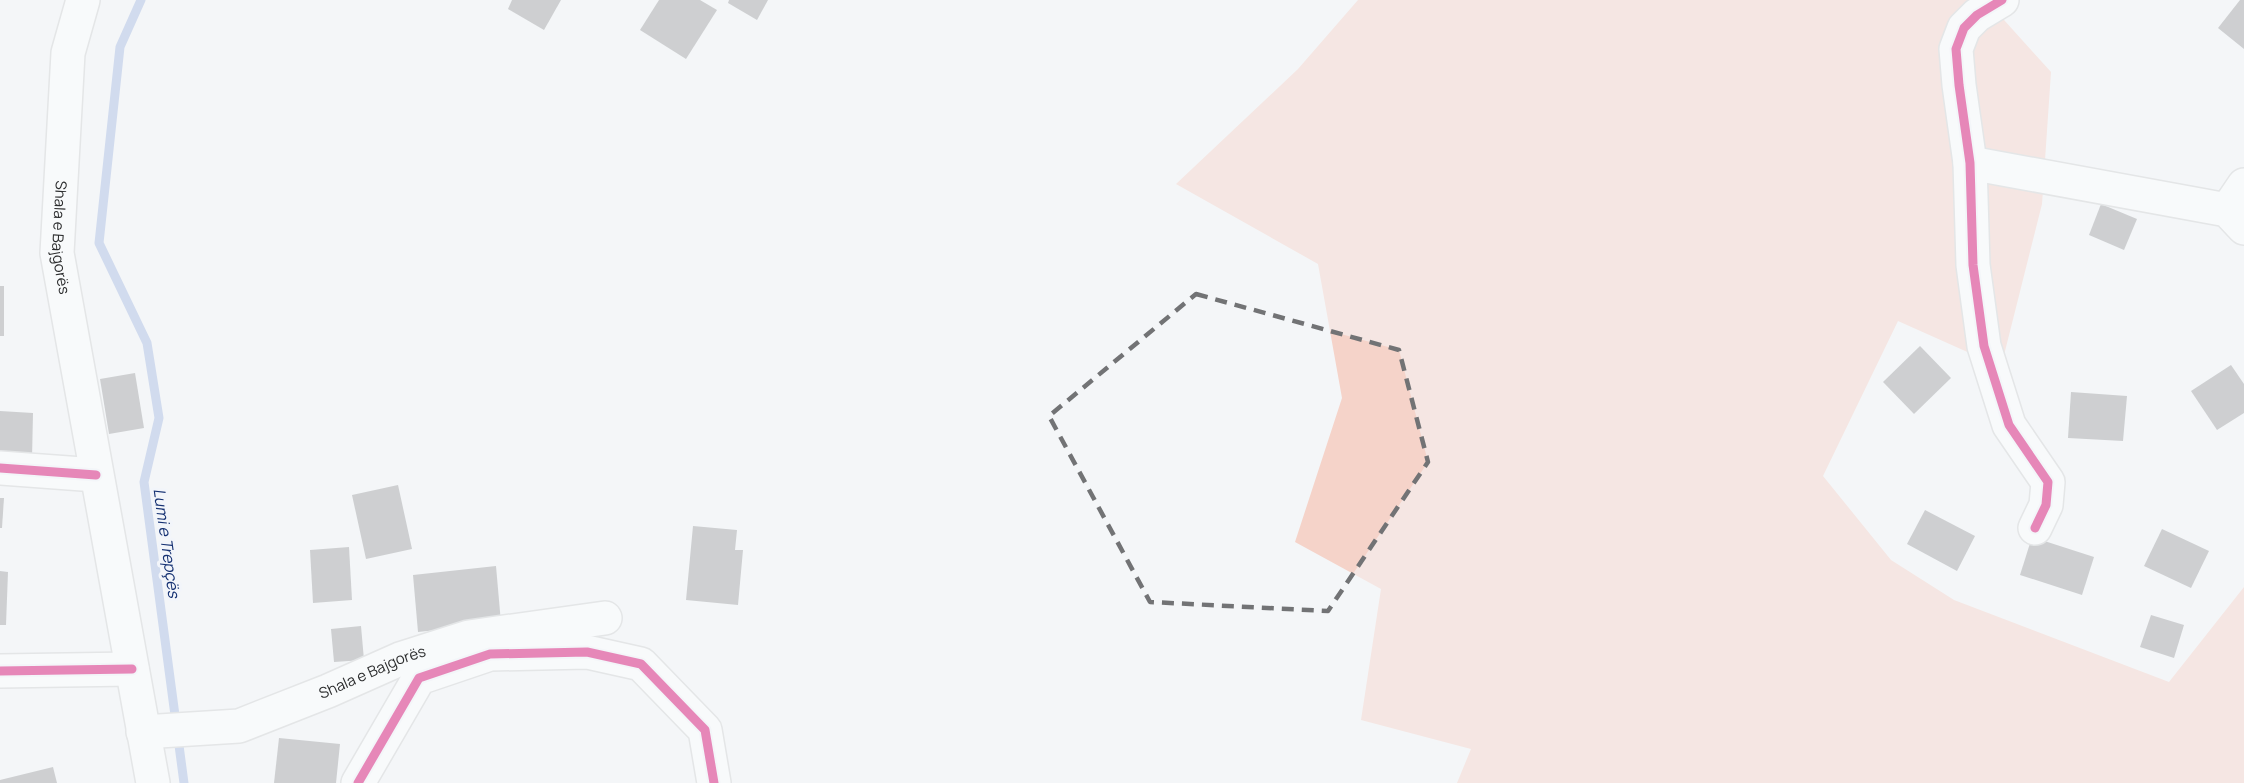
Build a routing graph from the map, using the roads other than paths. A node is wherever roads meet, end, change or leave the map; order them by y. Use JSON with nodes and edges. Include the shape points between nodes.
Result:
{"nodes":[{"id":1,"x":83,"y":0,"type":"edge"},
{"id":2,"x":2002,"y":0,"type":"edge"},
{"id":3,"x":1970,"y":163,"type":"junction"},
{"id":4,"x":2238,"y":208,"type":"edge"},
{"id":5,"x":0,"y":468,"type":"edge"},
{"id":6,"x":96,"y":475,"type":"junction"},
{"id":7,"x":2035,"y":528,"type":"dead end"},
{"id":8,"x":605,"y":618,"type":"dead end"},
{"id":9,"x":132,"y":669,"type":"junction"},
{"id":10,"x":0,"y":671,"type":"edge"},
{"id":11,"x":143,"y":732,"type":"junction"},
{"id":12,"x":153,"y":783,"type":"edge"},
{"id":13,"x":358,"y":783,"type":"edge"},
{"id":14,"x":714,"y":783,"type":"edge"}],
"edges":[{"from":1,"to":6,"type":"street","name":"Shala e Bajgorës","via":[[68,53],[57,253]]},
{"from":2,"to":3,"type":"street","via":[[1964,28],[1956,49]]},
{"from":3,"to":4,"type":"street"},
{"from":3,"to":7,"type":"street","via":[[1973,265],[1984,346],[2009,425],[2048,482],[2046,505]]},
{"from":5,"to":6,"type":"street"},
{"from":6,"to":9,"type":"street","name":"Shala e Bajgorës"},
{"from":8,"to":11,"type":"street","name":"Shala e Bajgorës","via":[[469,637],[400,659],[239,726]]},
{"from":9,"to":10,"type":"street"},
{"from":9,"to":11,"type":"street","name":"Shala e Bajgorës"},
{"from":11,"to":12,"type":"street","name":"Shala e Bajgorës"},
{"from":13,"to":14,"type":"street","name":"Shala e Bajgorës","via":[[419,678],[490,654],[587,652],[641,664],[705,730]]}]}
